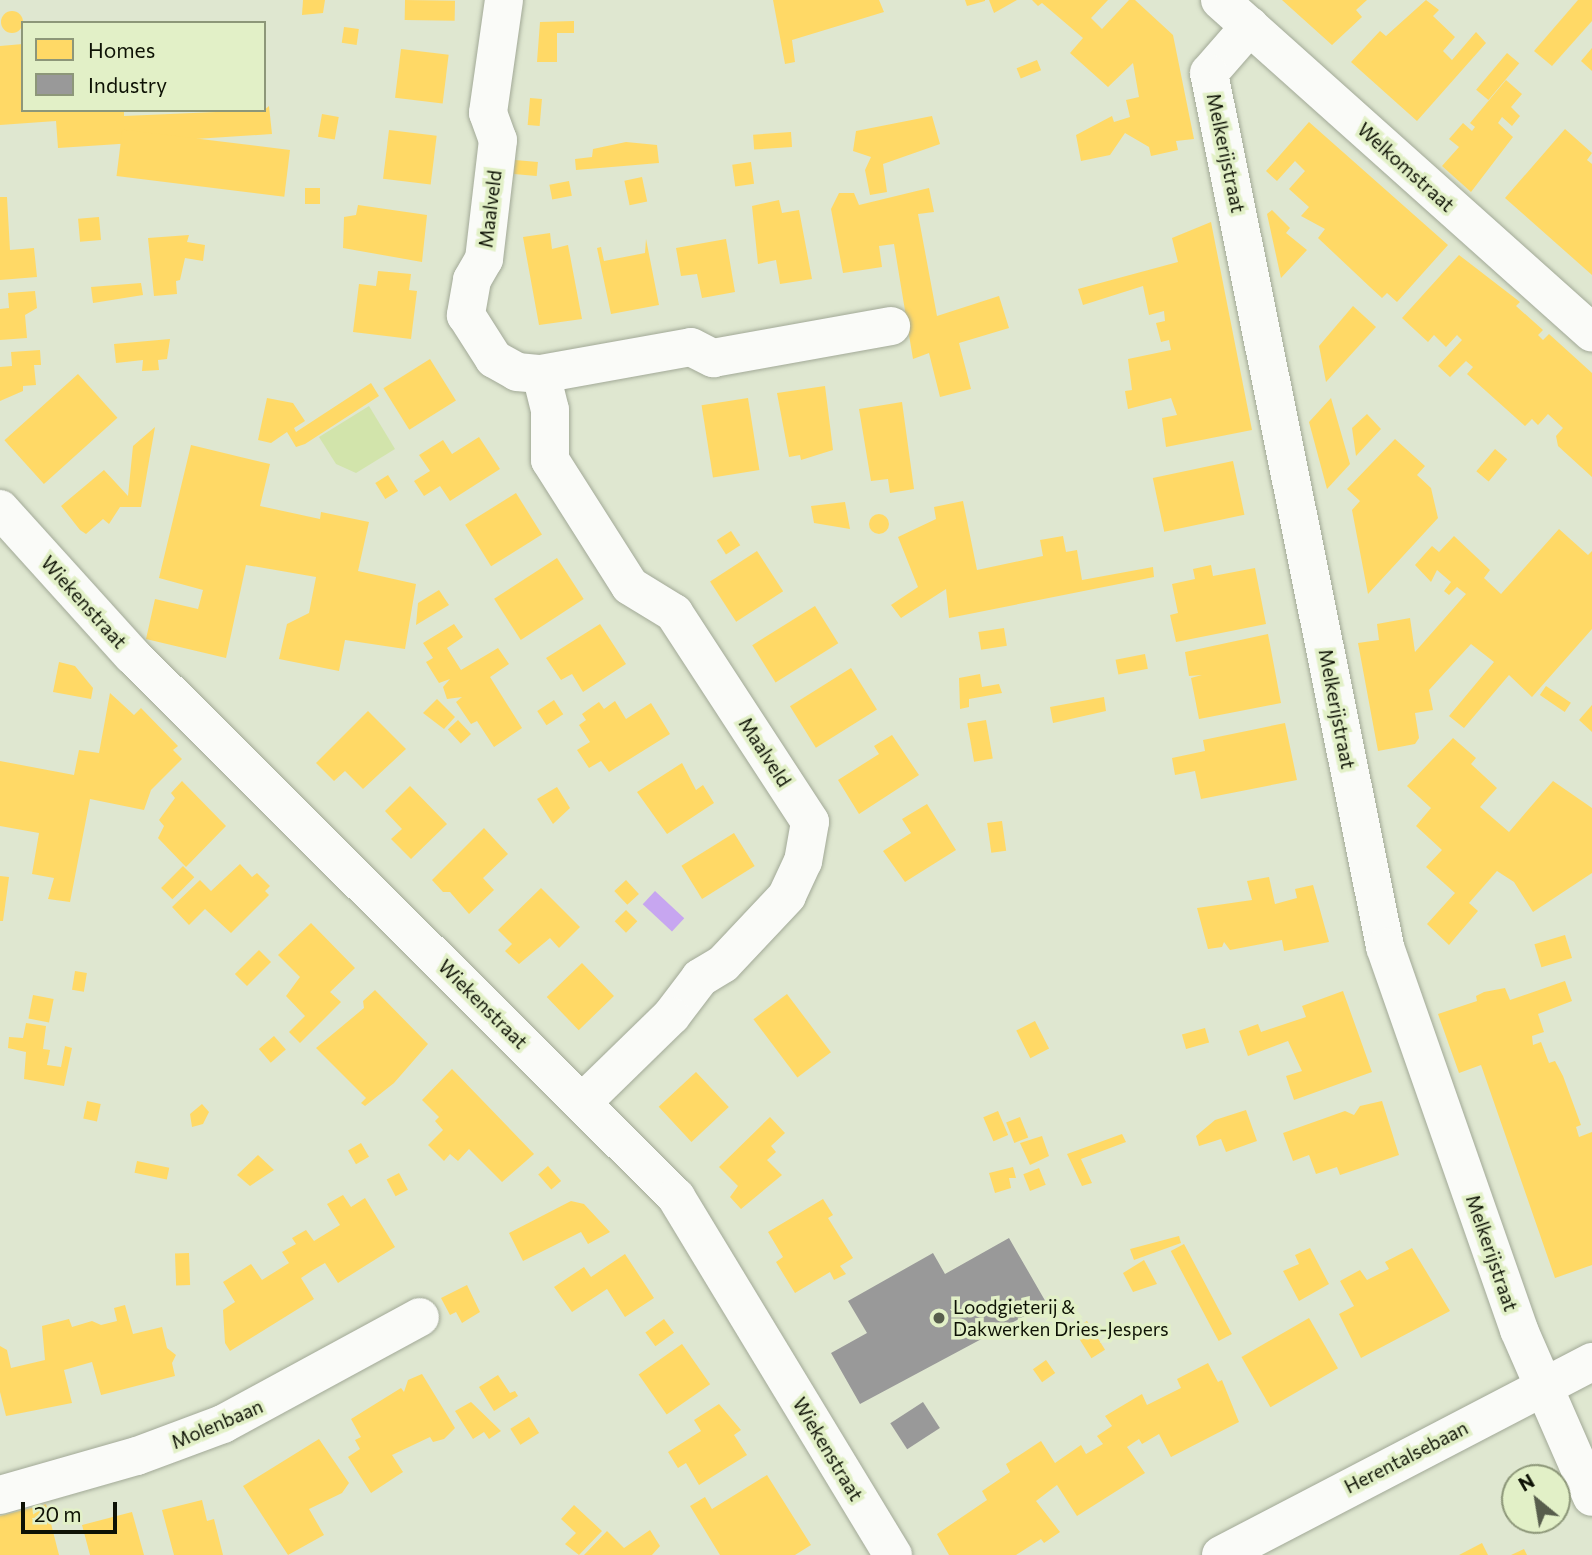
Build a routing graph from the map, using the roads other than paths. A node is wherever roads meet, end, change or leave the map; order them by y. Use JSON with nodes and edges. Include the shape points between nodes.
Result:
{"nodes":[{"id":1,"x":504,"y":0,"type":"edge"},
{"id":2,"x":1220,"y":0,"type":"edge"},
{"id":3,"x":1250,"y":26,"type":"junction"},
{"id":4,"x":891,"y":326,"type":"dead end"},
{"id":5,"x":1592,"y":333,"type":"edge"},
{"id":6,"x":541,"y":374,"type":"junction"},
{"id":7,"x":0,"y":509,"type":"edge"},
{"id":8,"x":583,"y":1102,"type":"junction"},
{"id":9,"x":420,"y":1317,"type":"dead end"},
{"id":10,"x":1592,"y":1362,"type":"edge"},
{"id":11,"x":1545,"y":1386,"type":"junction"},
{"id":12,"x":0,"y":1495,"type":"edge"},
{"id":13,"x":1592,"y":1497,"type":"edge"},
{"id":14,"x":893,"y":1555,"type":"edge"},
{"id":15,"x":1221,"y":1555,"type":"edge"}],
"edges":[{"from":1,"to":6,"type":"street","name":"Maalveld","via":[[488,113],[498,140],[484,259],[472,280],[466,315],[494,359],[517,372]]},
{"from":2,"to":3,"type":"street","name":"Welkomstraat"},
{"from":3,"to":5,"type":"street","name":"Welkomstraat"},
{"from":3,"to":11,"type":"street","name":"Melkerijstraat","via":[[1209,73],[1385,947],[1519,1329]]},
{"from":4,"to":6,"type":"street","name":"Maalveld","via":[[713,358],[691,347]]},
{"from":6,"to":8,"type":"street","name":"Maalveld","via":[[550,410],[550,460],[630,586],[674,613],[810,822],[803,861],[787,896],[723,964],[700,978],[671,1016]]},
{"from":7,"to":8,"type":"street","name":"Wiekenstraat","via":[[132,655]]},
{"from":8,"to":14,"type":"street","name":"Wiekenstraat","via":[[676,1197]]},
{"from":9,"to":12,"type":"street","name":"Molenbaan","via":[[223,1424],[137,1456]]},
{"from":10,"to":11,"type":"street","name":"Herentalsebaan"},
{"from":11,"to":13,"type":"street"},
{"from":11,"to":15,"type":"street","name":"Herentalsebaan"}]}
